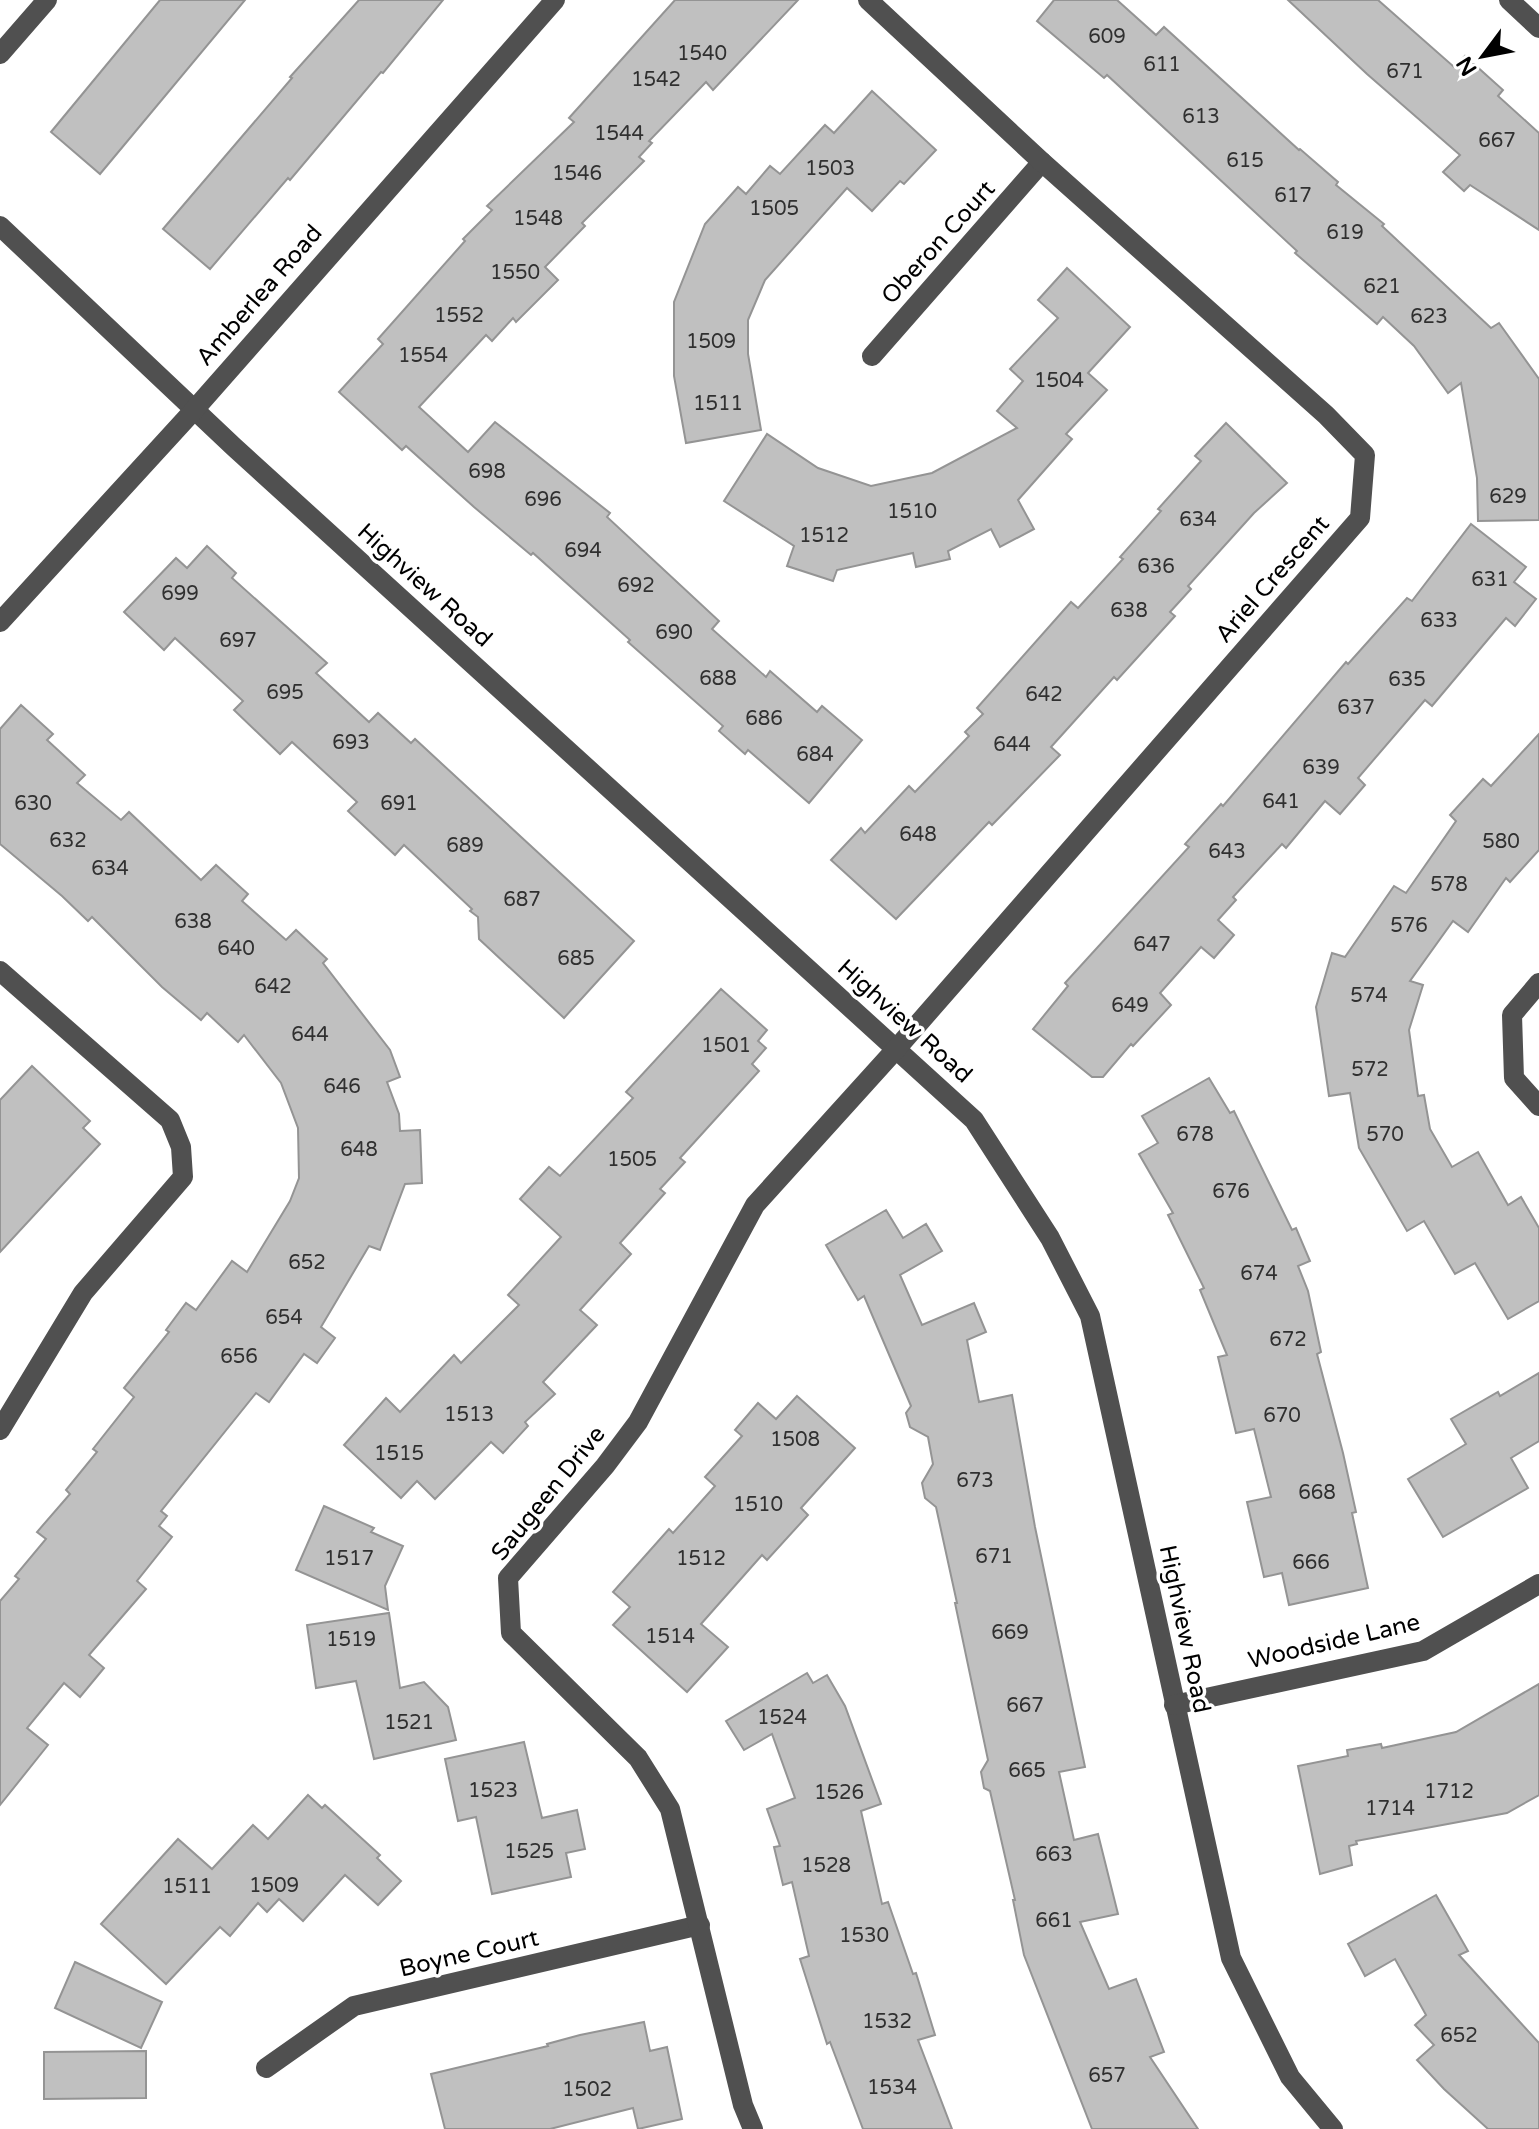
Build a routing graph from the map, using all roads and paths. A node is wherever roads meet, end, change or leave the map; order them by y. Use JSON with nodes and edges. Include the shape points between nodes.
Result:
{"nodes":[{"id":1,"x":47,"y":0,"type":"edge"},
{"id":2,"x":555,"y":0,"type":"edge"},
{"id":3,"x":868,"y":0,"type":"edge"},
{"id":4,"x":1509,"y":0,"type":"edge"},
{"id":5,"x":1539,"y":28,"type":"edge"},
{"id":6,"x":0,"y":54,"type":"edge"},
{"id":7,"x":1042,"y":162,"type":"junction"},
{"id":8,"x":0,"y":226,"type":"edge"},
{"id":9,"x":872,"y":356,"type":"dead end"},
{"id":10,"x":194,"y":410,"type":"junction"},
{"id":11,"x":0,"y":622,"type":"edge"},
{"id":12,"x":0,"y":971,"type":"edge"},
{"id":13,"x":1539,"y":983,"type":"edge"},
{"id":14,"x":897,"y":1048,"type":"junction"},
{"id":15,"x":1539,"y":1106,"type":"edge"},
{"id":16,"x":0,"y":1430,"type":"edge"},
{"id":17,"x":1539,"y":1584,"type":"edge"},
{"id":18,"x":1174,"y":1705,"type":"junction"},
{"id":19,"x":700,"y":1925,"type":"junction"},
{"id":20,"x":266,"y":2068,"type":"dead end"},
{"id":21,"x":753,"y":2129,"type":"edge"},
{"id":22,"x":1333,"y":2129,"type":"edge"}],
"edges":[{"from":1,"to":6,"type":"street"},
{"from":2,"to":10,"type":"street","name":"Amberlea Road"},
{"from":3,"to":7,"type":"street","name":"Ariel Crescent"},
{"from":4,"to":5,"type":"street"},
{"from":7,"to":9,"type":"street","name":"Oberon Court"},
{"from":7,"to":14,"type":"street","name":"Ariel Crescent","via":[[1365,455],[1360,518]]},
{"from":8,"to":10,"type":"street","name":"Highview Road"},
{"from":10,"to":11,"type":"street","name":"Amberlea Road"},
{"from":10,"to":14,"type":"street","name":"Highview Road"},
{"from":12,"to":16,"type":"street","via":[[170,1120],[181,1147],[183,1177],[83,1293]]},
{"from":13,"to":15,"type":"street","via":[[1512,1015],[1514,1078]]},
{"from":14,"to":18,"type":"street","name":"Highview Road","via":[[974,1120],[1050,1238],[1090,1316]]},
{"from":14,"to":19,"type":"street","name":"Saugeen Drive","via":[[755,1205],[638,1422],[508,1578],[511,1633],[638,1758],[670,1809]]},
{"from":17,"to":18,"type":"street","name":"Woodside Lane","via":[[1423,1651]]},
{"from":18,"to":22,"type":"street","name":"Highview Road","via":[[1231,1958],[1290,2077]]},
{"from":19,"to":20,"type":"street","name":"Boyne Court","via":[[354,2006]]},
{"from":19,"to":21,"type":"street","name":"Saugeen Drive"}]}
